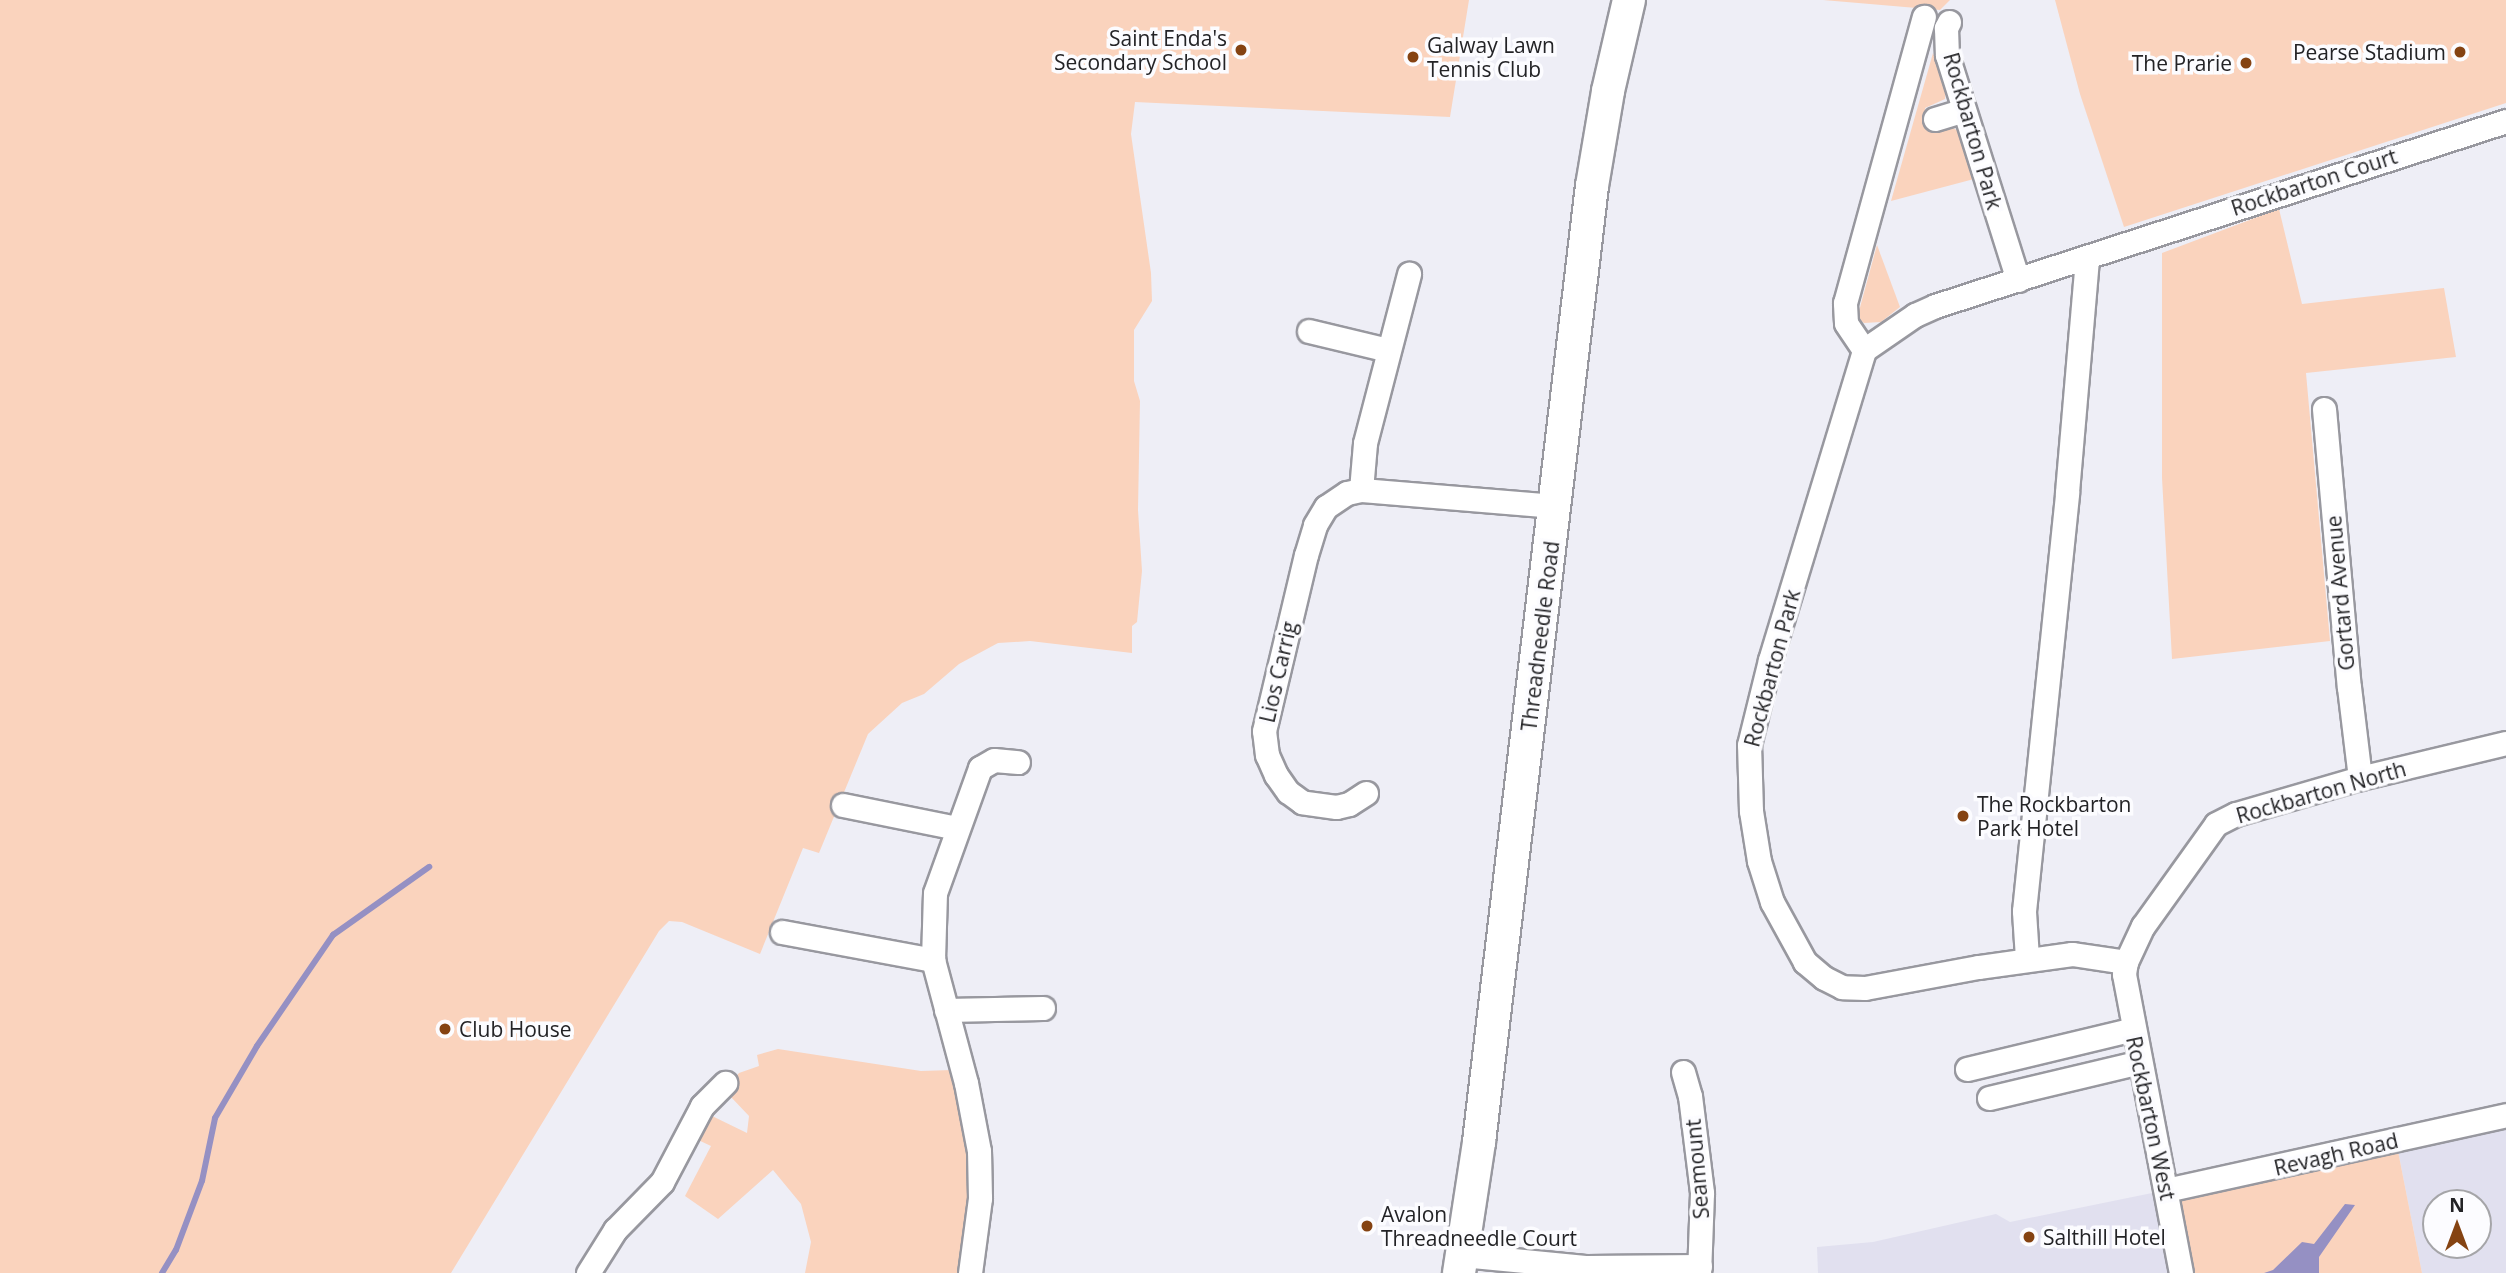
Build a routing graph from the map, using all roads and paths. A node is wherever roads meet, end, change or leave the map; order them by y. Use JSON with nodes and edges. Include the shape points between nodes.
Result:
{"nodes":[{"id":1,"x":1629,"y":0,"type":"edge"},
{"id":2,"x":1924,"y":17,"type":"dead end"},
{"id":3,"x":1949,"y":22,"type":"dead end"},
{"id":4,"x":1964,"y":110,"type":"junction"},
{"id":5,"x":1935,"y":119,"type":"dead end"},
{"id":6,"x":2506,"y":121,"type":"edge"},
{"id":7,"x":2087,"y":259,"type":"junction"},
{"id":8,"x":1409,"y":274,"type":"dead end"},
{"id":9,"x":2018,"y":280,"type":"junction"},
{"id":10,"x":1309,"y":331,"type":"dead end"},
{"id":11,"x":1388,"y":350,"type":"junction"},
{"id":12,"x":1864,"y":350,"type":"junction"},
{"id":13,"x":2324,"y":409,"type":"dead end"},
{"id":14,"x":1361,"y":490,"type":"junction"},
{"id":15,"x":1555,"y":506,"type":"junction"},
{"id":16,"x":2506,"y":743,"type":"edge"},
{"id":17,"x":1018,"y":762,"type":"dead end"},
{"id":18,"x":2360,"y":778,"type":"junction"},
{"id":19,"x":1366,"y":793,"type":"dead end"},
{"id":20,"x":843,"y":806,"type":"dead end"},
{"id":21,"x":957,"y":828,"type":"junction"},
{"id":22,"x":782,"y":932,"type":"dead end"},
{"id":23,"x":2027,"y":958,"type":"junction"},
{"id":24,"x":933,"y":960,"type":"junction"},
{"id":25,"x":2126,"y":962,"type":"junction"},
{"id":26,"x":1043,"y":1008,"type":"dead end"},
{"id":27,"x":946,"y":1010,"type":"junction"},
{"id":28,"x":2133,"y":1029,"type":"junction"},
{"id":29,"x":2140,"y":1062,"type":"junction"},
{"id":30,"x":1967,"y":1069,"type":"dead end"},
{"id":31,"x":1683,"y":1072,"type":"dead end"},
{"id":32,"x":724,"y":1083,"type":"dead end"},
{"id":33,"x":1989,"y":1098,"type":"dead end"},
{"id":34,"x":2506,"y":1115,"type":"edge"},
{"id":35,"x":2166,"y":1190,"type":"junction"},
{"id":36,"x":1460,"y":1264,"type":"edge"},
{"id":37,"x":1700,"y":1269,"type":"edge"},
{"id":38,"x":588,"y":1273,"type":"edge"},
{"id":39,"x":971,"y":1273,"type":"edge"},
{"id":40,"x":2181,"y":1273,"type":"edge"}],
"edges":[{"from":1,"to":15,"type":"main road","name":"Threadneedle Road","via":[[1592,186]]},
{"from":2,"to":12,"type":"street","name":"Rockbarton Park","via":[[1845,303],[1846,323]]},
{"from":3,"to":4,"type":"street","name":"Rockbarton Park","via":[[1947,55]]},
{"from":4,"to":5,"type":"street"},
{"from":4,"to":9,"type":"street","name":"Rockbarton Park"},
{"from":6,"to":7,"type":"street","name":"Rockbarton Court"},
{"from":7,"to":9,"type":"street"},
{"from":7,"to":23,"type":"street","via":[[2024,911]]},
{"from":8,"to":11,"type":"street"},
{"from":9,"to":12,"type":"street","via":[[1915,315]]},
{"from":10,"to":11,"type":"street"},
{"from":11,"to":14,"type":"street","via":[[1362,457]]},
{"from":12,"to":23,"type":"street","name":"Rockbarton Park","via":[[1770,660],[1749,745],[1751,811],[1759,861],[1772,902],[1805,962],[1842,987],[1865,988]]},
{"from":13,"to":18,"type":"street","name":"Gortard Avenue"},
{"from":14,"to":15,"type":"street","name":"Lios Carrig"},
{"from":14,"to":19,"type":"street","name":"Lios Carrig","via":[[1326,507],[1315,525],[1264,731],[1276,775],[1302,802],[1336,807]]},
{"from":15,"to":36,"type":"main road","name":"Threadneedle Road","via":[[1479,1142]]},
{"from":16,"to":18,"type":"street","name":"Rockbarton North"},
{"from":17,"to":21,"type":"street","via":[[985,762]]},
{"from":18,"to":25,"type":"street","name":"Rockbarton North","via":[[2216,824],[2143,926]]},
{"from":20,"to":21,"type":"street"},
{"from":21,"to":24,"type":"street","via":[[935,893]]},
{"from":22,"to":24,"type":"street"},
{"from":23,"to":25,"type":"street","name":"Rockbarton Park","via":[[2072,954]]},
{"from":24,"to":27,"type":"street"},
{"from":25,"to":28,"type":"street","name":"Rockbarton West"},
{"from":26,"to":27,"type":"street"},
{"from":27,"to":39,"type":"street","via":[[979,1151],[980,1198]]},
{"from":28,"to":29,"type":"street","name":"Rockbarton West"},
{"from":28,"to":30,"type":"street"},
{"from":29,"to":33,"type":"street"},
{"from":29,"to":35,"type":"street","name":"Rockbarton West"},
{"from":31,"to":37,"type":"street","name":"Seamount","via":[[1691,1099],[1702,1193]]},
{"from":32,"to":38,"type":"street","via":[[702,1106],[667,1176],[615,1230]]},
{"from":34,"to":35,"type":"street","name":"Revagh Road"},
{"from":35,"to":40,"type":"street","name":"Rockbarton West"},
{"from":36,"to":37,"type":"street","name":"Seamount"}]}
